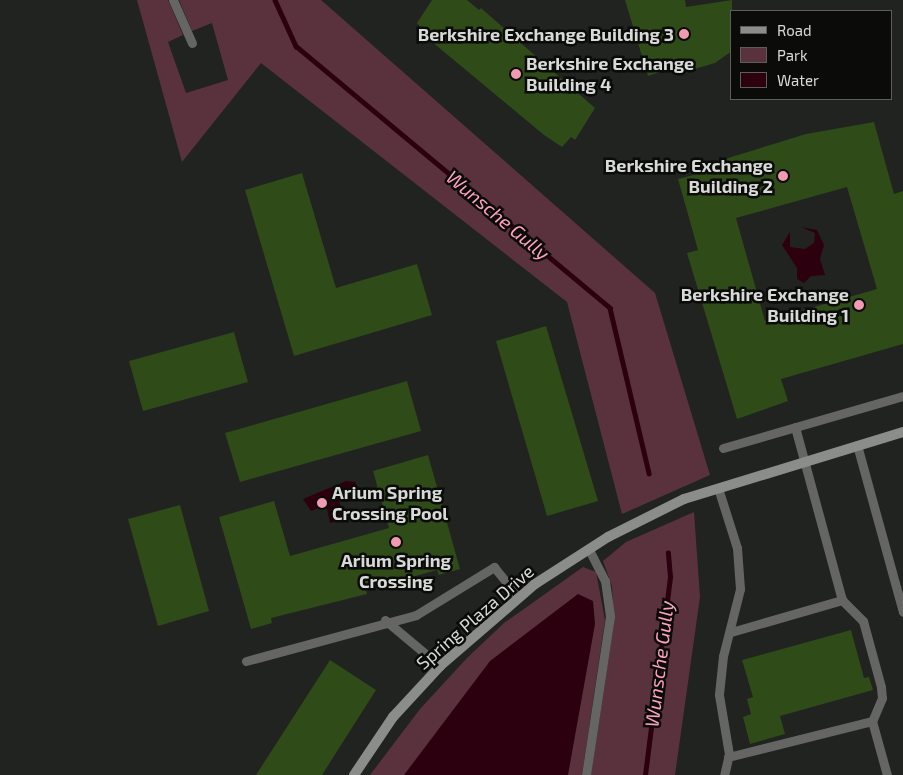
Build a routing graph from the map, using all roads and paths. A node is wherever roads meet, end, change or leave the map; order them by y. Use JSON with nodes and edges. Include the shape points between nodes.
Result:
{"nodes":[{"id":1,"x":173,"y":0,"type":"edge"},
{"id":2,"x":192,"y":43,"type":"dead end"},
{"id":3,"x":903,"y":396,"type":"edge"},
{"id":4,"x":795,"y":427,"type":"junction"},
{"id":5,"x":903,"y":432,"type":"edge"},
{"id":6,"x":857,"y":446,"type":"junction"},
{"id":7,"x":723,"y":448,"type":"dead end"},
{"id":8,"x":804,"y":461,"type":"junction"},
{"id":9,"x":718,"y":488,"type":"junction"},
{"id":10,"x":589,"y":549,"type":"junction"},
{"id":11,"x":518,"y":597,"type":"junction"},
{"id":12,"x":842,"y":600,"type":"junction"},
{"id":13,"x":903,"y":612,"type":"edge"},
{"id":14,"x":385,"y":620,"type":"junction"},
{"id":15,"x":731,"y":632,"type":"junction"},
{"id":16,"x":246,"y":661,"type":"dead end"},
{"id":17,"x":440,"y":666,"type":"junction"},
{"id":18,"x":872,"y":721,"type":"junction"},
{"id":19,"x":728,"y":757,"type":"junction"},
{"id":20,"x":354,"y":775,"type":"edge"},
{"id":21,"x":586,"y":775,"type":"edge"},
{"id":22,"x":724,"y":775,"type":"edge"},
{"id":23,"x":887,"y":775,"type":"edge"}],
"edges":[{"from":1,"to":2,"type":"lane"},
{"from":3,"to":4,"type":"lane"},
{"from":4,"to":7,"type":"lane"},
{"from":4,"to":8,"type":"lane"},
{"from":5,"to":6,"type":"street","name":"Spring Plaza Drive"},
{"from":6,"to":8,"type":"street","name":"Spring Plaza Drive"},
{"from":6,"to":13,"type":"lane"},
{"from":8,"to":9,"type":"street","name":"Spring Plaza Drive"},
{"from":8,"to":12,"type":"lane"},
{"from":9,"to":10,"type":"street","name":"Spring Plaza Drive","via":[[684,499]]},
{"from":9,"to":15,"type":"lane","via":[[736,548],[740,588]]},
{"from":10,"to":11,"type":"street","name":"Spring Plaza Drive"},
{"from":10,"to":21,"type":"lane","via":[[605,581],[610,616]]},
{"from":11,"to":14,"type":"lane","via":[[494,567],[416,615]]},
{"from":11,"to":17,"type":"street","name":"Spring Plaza Drive"},
{"from":12,"to":15,"type":"lane"},
{"from":12,"to":18,"type":"lane","via":[[863,621],[882,687],[882,698]]},
{"from":14,"to":16,"type":"lane"},
{"from":14,"to":17,"type":"lane"},
{"from":15,"to":19,"type":"lane","via":[[723,656],[719,696]]},
{"from":17,"to":20,"type":"street","name":"Spring Plaza Drive","via":[[393,717]]},
{"from":18,"to":19,"type":"lane"},
{"from":18,"to":23,"type":"lane"},
{"from":19,"to":22,"type":"lane"}]}
